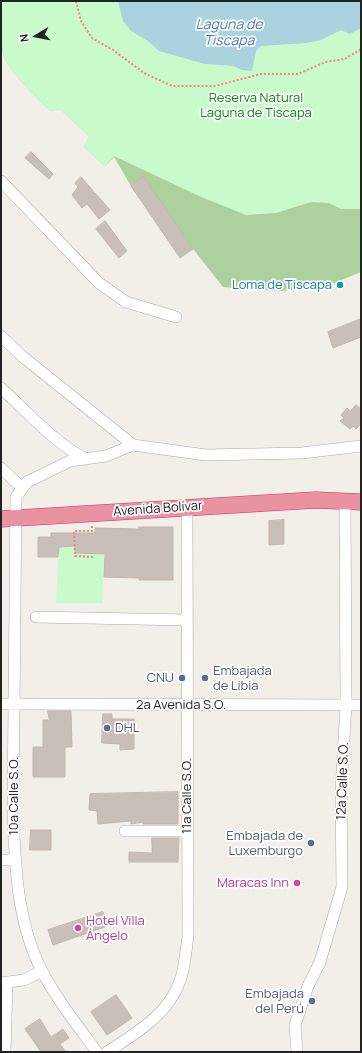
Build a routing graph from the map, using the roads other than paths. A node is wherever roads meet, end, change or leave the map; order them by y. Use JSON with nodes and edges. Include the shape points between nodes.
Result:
{"nodes":[{"id":1,"x":1,"y":181,"type":"edge"},
{"id":2,"x":176,"y":317,"type":"dead end"},
{"id":3,"x":1,"y":336,"type":"edge"},
{"id":4,"x":1,"y":388,"type":"edge"},
{"id":5,"x":133,"y":445,"type":"junction"},
{"id":6,"x":361,"y":446,"type":"edge"},
{"id":7,"x":86,"y":459,"type":"junction"},
{"id":8,"x":1,"y":468,"type":"edge"},
{"id":9,"x":22,"y":488,"type":"junction"},
{"id":10,"x":361,"y":491,"type":"edge"},
{"id":11,"x":361,"y":494,"type":"edge"},
{"id":12,"x":316,"y":500,"type":"junction"},
{"id":13,"x":353,"y":502,"type":"edge"},
{"id":14,"x":187,"y":507,"type":"junction"},
{"id":15,"x":9,"y":519,"type":"edge"},
{"id":16,"x":36,"y":617,"type":"dead end"},
{"id":17,"x":186,"y":620,"type":"junction"},
{"id":18,"x":1,"y":704,"type":"edge"},
{"id":19,"x":14,"y":704,"type":"junction"},
{"id":20,"x":186,"y":705,"type":"junction"},
{"id":21,"x":346,"y":705,"type":"junction"},
{"id":22,"x":361,"y":705,"type":"edge"},
{"id":23,"x":125,"y":831,"type":"dead end"},
{"id":24,"x":187,"y":831,"type":"junction"},
{"id":25,"x":1,"y":860,"type":"edge"},
{"id":26,"x":14,"y":860,"type":"junction"},
{"id":27,"x":42,"y":971,"type":"junction"},
{"id":28,"x":4,"y":983,"type":"edge"},
{"id":29,"x":5,"y":1052,"type":"edge"},
{"id":30,"x":97,"y":1052,"type":"edge"},
{"id":31,"x":107,"y":1052,"type":"edge"},
{"id":32,"x":297,"y":1052,"type":"edge"}],
"edges":[{"from":1,"to":2,"type":"street","via":[[99,283],[126,302]]},
{"from":3,"to":5,"type":"street","via":[[23,357]]},
{"from":4,"to":7,"type":"street","via":[[61,443]]},
{"from":5,"to":6,"type":"street","via":[[206,455],[302,453]]},
{"from":5,"to":7,"type":"street","via":[[106,456]]},
{"from":7,"to":9,"type":"street","via":[[70,461],[27,482]]},
{"from":8,"to":9,"type":"street"},
{"from":9,"to":15,"type":"street","name":"10a Calle S.O.","via":[[16,497]]},
{"from":10,"to":12,"type":"highway","name":"Avenida Bolívar","via":[[344,491]]},
{"from":11,"to":13,"type":"highway","via":[[349,495]]},
{"from":12,"to":13,"type":"highway","name":"Avenida Bolívar"},
{"from":12,"to":14,"type":"highway","name":"Avenida Bolívar"},
{"from":13,"to":21,"type":"street","name":"12a Calle S.O."},
{"from":14,"to":15,"type":"highway","name":"Avenida Bolívar"},
{"from":14,"to":17,"type":"street","name":"11a Calle S.O."},
{"from":15,"to":19,"type":"street","name":"10a Calle S.O."},
{"from":16,"to":17,"type":"street"},
{"from":17,"to":20,"type":"street","name":"11a Calle S.O."},
{"from":18,"to":19,"type":"street","name":"2a Avenida S.O."},
{"from":19,"to":20,"type":"street","name":"2a Avenida S.O."},
{"from":19,"to":26,"type":"street","name":"10a Calle S.O."},
{"from":20,"to":21,"type":"street","name":"2a Avenida S.O."},
{"from":20,"to":24,"type":"street","name":"11a Calle S.O."},
{"from":21,"to":22,"type":"street","name":"2a Avenida S.O."},
{"from":21,"to":32,"type":"street","name":"12a Calle S.O.","via":[[341,789],[342,887],[320,962],[308,986],[295,1025]]},
{"from":23,"to":24,"type":"street"},
{"from":24,"to":31,"type":"street","name":"11a Calle S.O.","via":[[188,936],[180,981],[166,1007],[144,1027]]},
{"from":25,"to":26,"type":"street"},
{"from":26,"to":27,"type":"street","name":"10a Calle S.O.","via":[[29,937]]},
{"from":27,"to":28,"type":"street","via":[[24,980]]},
{"from":27,"to":30,"type":"street","name":"10a Calle S.O.","via":[[66,1010]]},
{"from":28,"to":29,"type":"street"}]}
